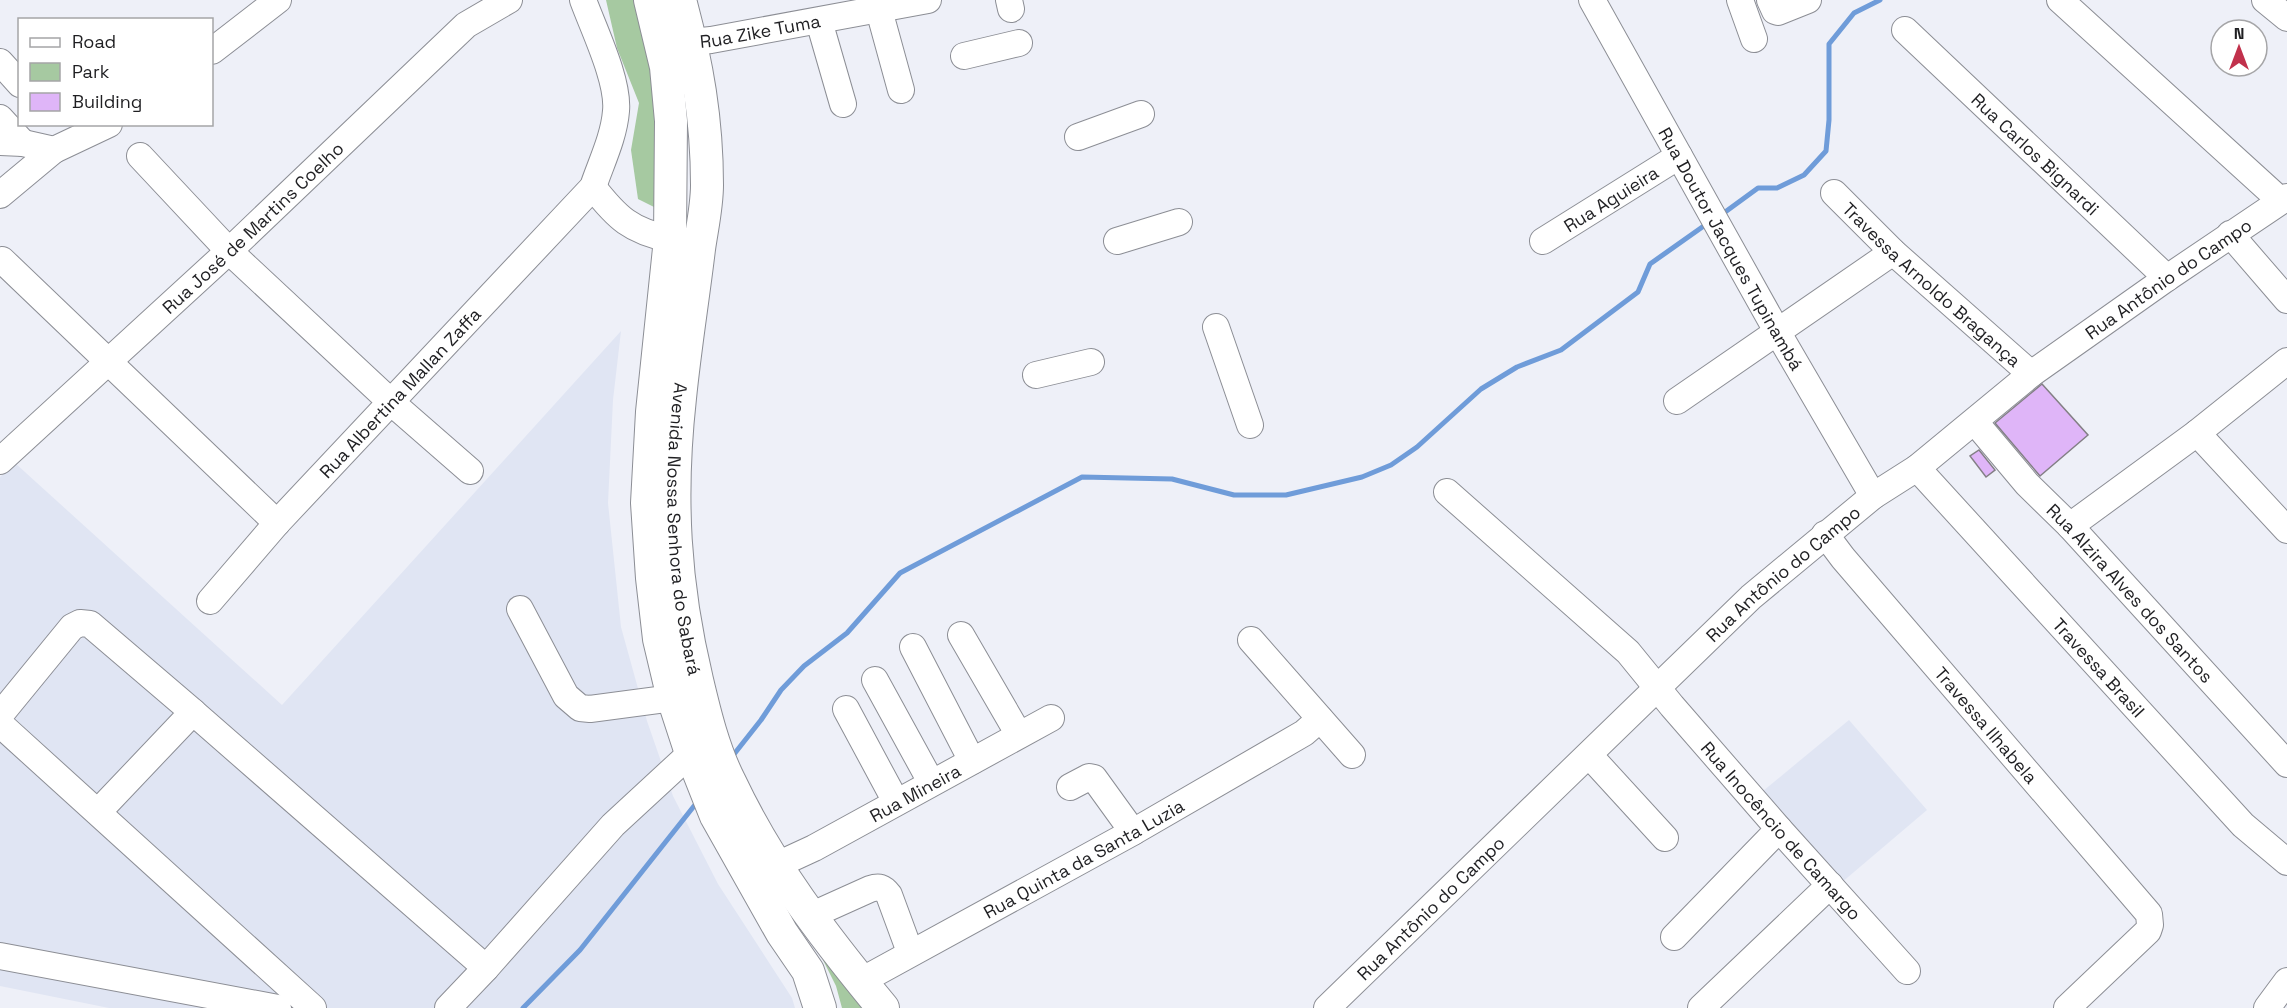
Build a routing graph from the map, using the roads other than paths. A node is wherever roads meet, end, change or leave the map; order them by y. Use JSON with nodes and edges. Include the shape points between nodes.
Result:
{"nodes":[{"id":1,"x":278,"y":0,"type":"edge"},
{"id":2,"x":509,"y":0,"type":"edge"},
{"id":3,"x":584,"y":0,"type":"edge"},
{"id":4,"x":650,"y":0,"type":"edge"},
{"id":5,"x":680,"y":0,"type":"edge"},
{"id":6,"x":1592,"y":0,"type":"edge"},
{"id":7,"x":1740,"y":0,"type":"edge"},
{"id":8,"x":1770,"y":0,"type":"edge"},
{"id":9,"x":1808,"y":0,"type":"edge"},
{"id":10,"x":2060,"y":0,"type":"edge"},
{"id":11,"x":2265,"y":0,"type":"edge"},
{"id":12,"x":915,"y":1,"type":"edge"},
{"id":13,"x":879,"y":10,"type":"junction"},
{"id":14,"x":2287,"y":18,"type":"edge"},
{"id":15,"x":819,"y":21,"type":"junction"},
{"id":16,"x":1905,"y":30,"type":"dead end"},
{"id":17,"x":1754,"y":39,"type":"dead end"},
{"id":18,"x":677,"y":44,"type":"junction"},
{"id":19,"x":1019,"y":44,"type":"dead end"},
{"id":20,"x":213,"y":50,"type":"edge"},
{"id":21,"x":964,"y":56,"type":"dead end"},
{"id":22,"x":0,"y":62,"type":"edge"},
{"id":23,"x":18,"y":82,"type":"edge"},
{"id":24,"x":901,"y":90,"type":"dead end"},
{"id":25,"x":843,"y":104,"type":"dead end"},
{"id":26,"x":1141,"y":114,"type":"dead end"},
{"id":27,"x":0,"y":118,"type":"edge"},
{"id":28,"x":102,"y":126,"type":"edge"},
{"id":29,"x":1078,"y":136,"type":"dead end"},
{"id":30,"x":60,"y":138,"type":"edge"},
{"id":31,"x":12,"y":143,"type":"edge"},
{"id":32,"x":140,"y":156,"type":"dead end"},
{"id":33,"x":1679,"y":156,"type":"junction"},
{"id":34,"x":593,"y":187,"type":"junction"},
{"id":35,"x":1834,"y":193,"type":"dead end"},
{"id":36,"x":0,"y":195,"type":"edge"},
{"id":37,"x":2284,"y":199,"type":"edge"},
{"id":38,"x":1179,"y":222,"type":"dead end"},
{"id":39,"x":2230,"y":234,"type":"junction"},
{"id":40,"x":670,"y":239,"type":"junction"},
{"id":41,"x":1117,"y":241,"type":"dead end"},
{"id":42,"x":1543,"y":241,"type":"dead end"},
{"id":43,"x":229,"y":251,"type":"junction"},
{"id":44,"x":1893,"y":252,"type":"junction"},
{"id":45,"x":2,"y":261,"type":"dead end"},
{"id":46,"x":2167,"y":278,"type":"junction"},
{"id":47,"x":2287,"y":300,"type":"edge"},
{"id":48,"x":1216,"y":327,"type":"dead end"},
{"id":49,"x":1778,"y":333,"type":"junction"},
{"id":50,"x":2287,"y":361,"type":"edge"},
{"id":51,"x":107,"y":362,"type":"junction"},
{"id":52,"x":1091,"y":362,"type":"dead end"},
{"id":53,"x":2031,"y":374,"type":"junction"},
{"id":54,"x":1036,"y":375,"type":"dead end"},
{"id":55,"x":1677,"y":401,"type":"dead end"},
{"id":56,"x":392,"y":403,"type":"junction"},
{"id":57,"x":1975,"y":422,"type":"junction"},
{"id":58,"x":1250,"y":425,"type":"dead end"},
{"id":59,"x":2197,"y":433,"type":"junction"},
{"id":60,"x":0,"y":461,"type":"edge"},
{"id":61,"x":1917,"y":468,"type":"junction"},
{"id":62,"x":470,"y":471,"type":"dead end"},
{"id":63,"x":1447,"y":492,"type":"dead end"},
{"id":64,"x":1874,"y":496,"type":"junction"},
{"id":65,"x":277,"y":523,"type":"junction"},
{"id":66,"x":2070,"y":526,"type":"junction"},
{"id":67,"x":2287,"y":530,"type":"edge"},
{"id":68,"x":1825,"y":534,"type":"junction"},
{"id":69,"x":210,"y":601,"type":"dead end"},
{"id":70,"x":520,"y":609,"type":"dead end"},
{"id":71,"x":961,"y":635,"type":"dead end"},
{"id":72,"x":1251,"y":640,"type":"dead end"},
{"id":73,"x":913,"y":647,"type":"dead end"},
{"id":74,"x":875,"y":680,"type":"dead end"},
{"id":75,"x":1658,"y":688,"type":"junction"},
{"id":76,"x":673,"y":698,"type":"junction"},
{"id":77,"x":846,"y":709,"type":"dead end"},
{"id":78,"x":194,"y":712,"type":"junction"},
{"id":79,"x":0,"y":716,"type":"edge"},
{"id":80,"x":1051,"y":718,"type":"dead end"},
{"id":81,"x":0,"y":724,"type":"edge"},
{"id":82,"x":1312,"y":726,"type":"junction"},
{"id":83,"x":1019,"y":735,"type":"junction"},
{"id":84,"x":691,"y":753,"type":"junction"},
{"id":85,"x":1352,"y":755,"type":"dead end"},
{"id":86,"x":1589,"y":755,"type":"junction"},
{"id":87,"x":972,"y":761,"type":"junction"},
{"id":88,"x":2287,"y":764,"type":"edge"},
{"id":89,"x":931,"y":782,"type":"junction"},
{"id":90,"x":1070,"y":787,"type":"dead end"},
{"id":91,"x":896,"y":802,"type":"junction"},
{"id":92,"x":98,"y":812,"type":"junction"},
{"id":93,"x":1779,"y":829,"type":"junction"},
{"id":94,"x":1133,"y":832,"type":"junction"},
{"id":95,"x":1665,"y":838,"type":"dead end"},
{"id":96,"x":2287,"y":862,"type":"edge"},
{"id":97,"x":775,"y":866,"type":"junction"},
{"id":98,"x":1830,"y":885,"type":"junction"},
{"id":99,"x":810,"y":916,"type":"junction"},
{"id":100,"x":1674,"y":937,"type":"dead end"},
{"id":101,"x":910,"y":952,"type":"junction"},
{"id":102,"x":0,"y":956,"type":"edge"},
{"id":103,"x":486,"y":968,"type":"junction"},
{"id":104,"x":1907,"y":971,"type":"dead end"},
{"id":105,"x":861,"y":981,"type":"junction"},
{"id":106,"x":2287,"y":981,"type":"edge"},
{"id":107,"x":278,"y":1008,"type":"edge"},
{"id":108,"x":313,"y":1008,"type":"edge"},
{"id":109,"x":448,"y":1008,"type":"edge"},
{"id":110,"x":820,"y":1008,"type":"edge"},
{"id":111,"x":883,"y":1008,"type":"edge"},
{"id":112,"x":1327,"y":1008,"type":"edge"},
{"id":113,"x":1701,"y":1008,"type":"edge"},
{"id":114,"x":2067,"y":1008,"type":"edge"},
{"id":115,"x":2267,"y":1008,"type":"edge"}],
"edges":[{"from":1,"to":20,"type":"street"},
{"from":2,"to":43,"type":"street","name":"Rua José de Martins Coelho","via":[[466,25]]},
{"from":3,"to":34,"type":"street","via":[[614,86],[616,110]]},
{"from":4,"to":18,"type":"main road","name":"Avenida Nossa Senhora do Sabará"},
{"from":5,"to":18,"type":"main road","name":"Avenida Nossa Senhora do Sabará"},
{"from":6,"to":33,"type":"street","name":"Rua Doutor Jacques Tupinambá"},
{"from":7,"to":17,"type":"street"},
{"from":8,"to":9,"type":"street","via":[[1778,12]]},
{"from":10,"to":37,"type":"street"},
{"from":11,"to":14,"type":"street"},
{"from":12,"to":13,"type":"street","name":"Rua Zike Tuma"},
{"from":13,"to":15,"type":"street","name":"Rua Zike Tuma"},
{"from":13,"to":24,"type":"street"},
{"from":15,"to":18,"type":"street","name":"Rua Zike Tuma"},
{"from":15,"to":25,"type":"street"},
{"from":16,"to":46,"type":"street","name":"Rua Carlos Bignardi"},
{"from":18,"to":40,"type":"main road","name":"Avenida Nossa Senhora do Sabará","via":[[671,121]]},
{"from":18,"to":97,"type":"main road","name":"Avenida Nossa Senhora do Sabará","via":[[704,116],[718,189],[680,398],[673,519],[679,585],[705,714],[729,781]]},
{"from":19,"to":21,"type":"street"},
{"from":22,"to":23,"type":"street"},
{"from":26,"to":29,"type":"street"},
{"from":27,"to":31,"type":"street"},
{"from":28,"to":30,"type":"street"},
{"from":30,"to":31,"type":"street"},
{"from":30,"to":36,"type":"street"},
{"from":32,"to":43,"type":"street"},
{"from":33,"to":42,"type":"street","name":"Rua Aguieira"},
{"from":33,"to":49,"type":"street","name":"Rua Doutor Jacques Tupinambá"},
{"from":34,"to":40,"type":"street","via":[[619,218],[648,234]]},
{"from":34,"to":56,"type":"street","name":"Rua Albertina Mallan Zaffa"},
{"from":35,"to":44,"type":"street","name":"Travessa Arnoldo Bragança"},
{"from":37,"to":39,"type":"street","name":"Rua Antônio do Campo"},
{"from":38,"to":41,"type":"street"},
{"from":39,"to":46,"type":"street","name":"Rua Antônio do Campo"},
{"from":39,"to":47,"type":"street"},
{"from":40,"to":76,"type":"main road","name":"Avenida Nossa Senhora do Sabará","via":[[647,503],[659,639]]},
{"from":43,"to":51,"type":"street","name":"Rua José de Martins Coelho"},
{"from":43,"to":56,"type":"street"},
{"from":44,"to":49,"type":"street"},
{"from":44,"to":53,"type":"street","name":"Travessa Arnoldo Bragança"},
{"from":45,"to":51,"type":"street"},
{"from":46,"to":53,"type":"street","name":"Rua Antônio do Campo"},
{"from":48,"to":58,"type":"street"},
{"from":49,"to":55,"type":"street"},
{"from":49,"to":64,"type":"street","name":"Rua Doutor Jacques Tupinambá"},
{"from":50,"to":59,"type":"street"},
{"from":51,"to":60,"type":"street","name":"Rua José de Martins Coelho"},
{"from":51,"to":65,"type":"street"},
{"from":52,"to":54,"type":"street"},
{"from":53,"to":57,"type":"street","name":"Rua Antônio do Campo"},
{"from":56,"to":62,"type":"street"},
{"from":56,"to":65,"type":"street","name":"Rua Albertina Mallan Zaffa"},
{"from":57,"to":61,"type":"street","name":"Rua Antônio do Campo"},
{"from":57,"to":66,"type":"street","name":"Rua Alzira Alves dos Santos","via":[[2027,484]]},
{"from":59,"to":66,"type":"street"},
{"from":59,"to":67,"type":"street"},
{"from":61,"to":64,"type":"street","name":"Rua Antônio do Campo"},
{"from":61,"to":96,"type":"street","name":"Travessa Brasil","via":[[2243,825]]},
{"from":63,"to":75,"type":"street","name":"Rua Inocêncio de Camargo","via":[[1628,652]]},
{"from":64,"to":68,"type":"street","name":"Rua Antônio do Campo"},
{"from":65,"to":69,"type":"street","name":"Rua Albertina Mallan Zaffa"},
{"from":66,"to":88,"type":"street","name":"Rua Alzira Alves dos Santos"},
{"from":68,"to":75,"type":"street","name":"Rua Antônio do Campo","via":[[1751,597]]},
{"from":68,"to":114,"type":"street","name":"Travessa Ilhabela","via":[[2149,915],[2148,931]]},
{"from":70,"to":76,"type":"street","via":[[566,696],[580,708]]},
{"from":71,"to":83,"type":"street"},
{"from":72,"to":82,"type":"street"},
{"from":73,"to":87,"type":"street"},
{"from":74,"to":89,"type":"street"},
{"from":75,"to":86,"type":"street","name":"Rua Antônio do Campo"},
{"from":75,"to":93,"type":"street","name":"Rua Inocêncio de Camargo"},
{"from":76,"to":84,"type":"main road","name":"Avenida Nossa Senhora do Sabará"},
{"from":77,"to":91,"type":"street"},
{"from":78,"to":79,"type":"street","via":[[90,624],[80,623],[72,627]]},
{"from":78,"to":92,"type":"street"},
{"from":78,"to":103,"type":"street"},
{"from":80,"to":83,"type":"street","name":"Rua Mineira"},
{"from":81,"to":92,"type":"street"},
{"from":82,"to":85,"type":"street"},
{"from":82,"to":94,"type":"street","name":"Rua Quinta da Santa Luzia"},
{"from":83,"to":87,"type":"street","name":"Rua Mineira"},
{"from":84,"to":103,"type":"street","via":[[613,825]]},
{"from":84,"to":110,"type":"main road","name":"Avenida Nossa Senhora do Sabará","via":[[716,816],[782,933],[808,970]]},
{"from":86,"to":95,"type":"street"},
{"from":86,"to":112,"type":"street","name":"Rua Antônio do Campo"},
{"from":87,"to":89,"type":"street","name":"Rua Mineira"},
{"from":89,"to":91,"type":"street","name":"Rua Mineira"},
{"from":90,"to":94,"type":"street","via":[[1094,778]]},
{"from":91,"to":97,"type":"street","name":"Rua Mineira"},
{"from":92,"to":108,"type":"street"},
{"from":93,"to":98,"type":"street","name":"Rua Inocêncio de Camargo"},
{"from":93,"to":100,"type":"street"},
{"from":94,"to":101,"type":"street","name":"Rua Quinta da Santa Luzia"},
{"from":97,"to":99,"type":"main road","name":"Avenida Nossa Senhora do Sabará"},
{"from":98,"to":104,"type":"street","name":"Rua Inocêncio de Camargo"},
{"from":98,"to":113,"type":"street"},
{"from":99,"to":101,"type":"street","via":[[870,889],[885,889]]},
{"from":99,"to":105,"type":"main road","name":"Avenida Nossa Senhora do Sabará"},
{"from":101,"to":105,"type":"street","name":"Rua Quinta da Santa Luzia"},
{"from":102,"to":107,"type":"street"},
{"from":103,"to":109,"type":"street"},
{"from":105,"to":111,"type":"main road","name":"Avenida Nossa Senhora do Sabará"},
{"from":106,"to":115,"type":"street"}]}
